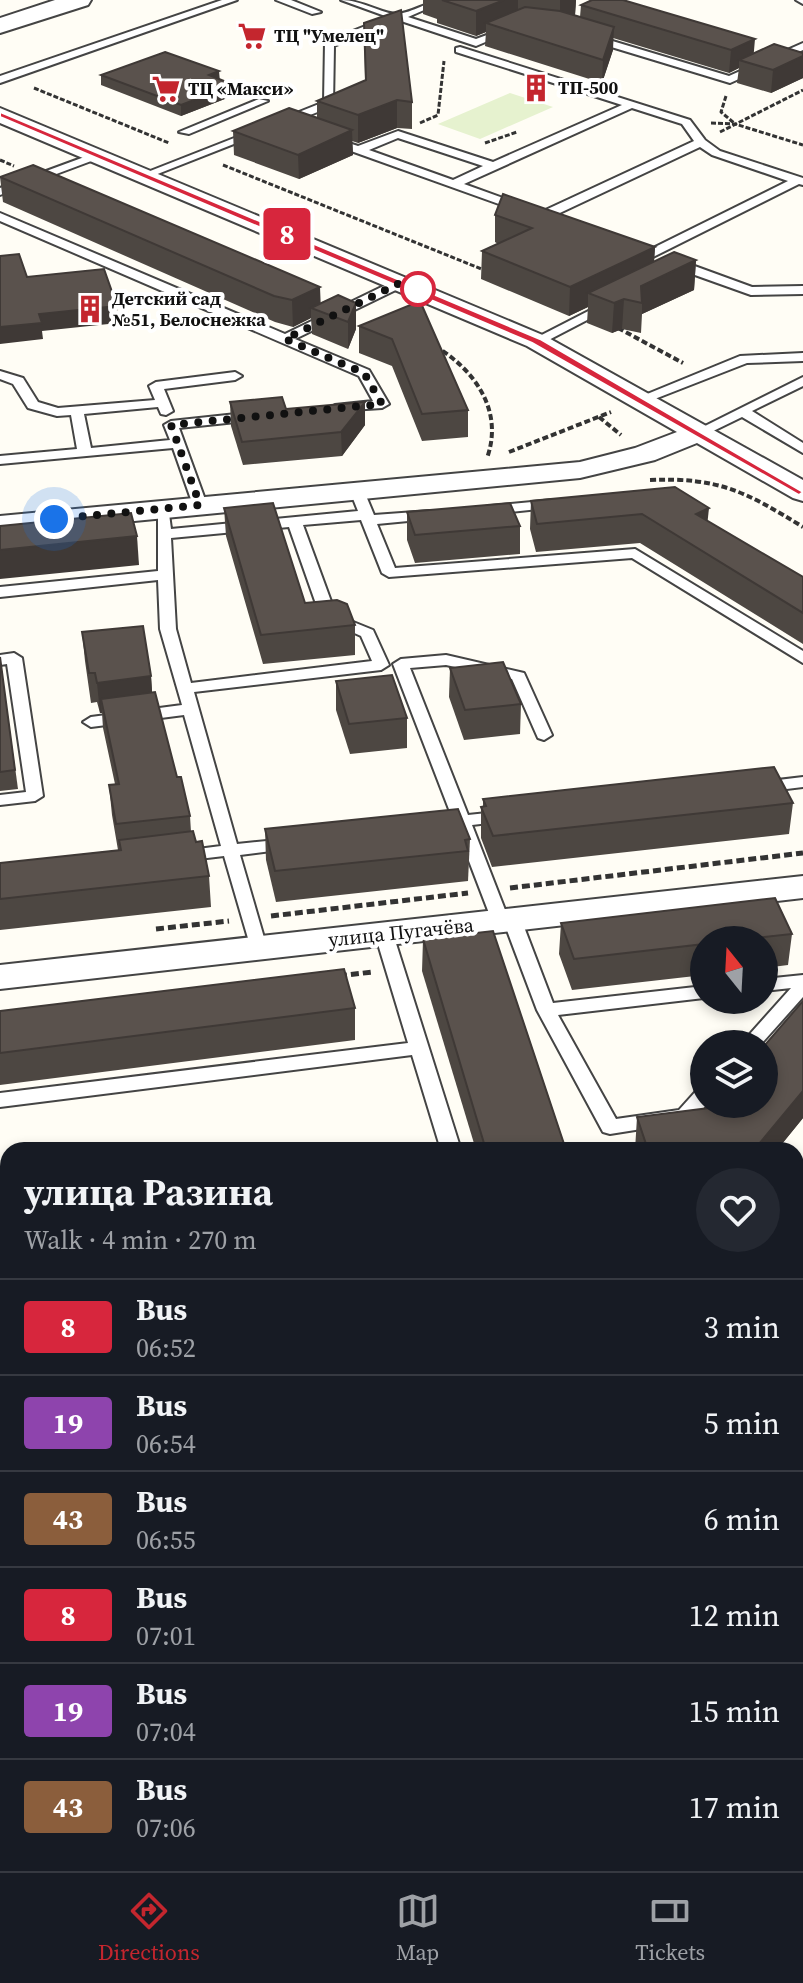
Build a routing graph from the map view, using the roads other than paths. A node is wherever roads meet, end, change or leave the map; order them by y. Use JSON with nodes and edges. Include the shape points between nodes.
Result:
{"nodes":[{"id":1,"x":79,"y":0,"type":"edge"},
{"id":2,"x":232,"y":0,"type":"edge"},
{"id":3,"x":281,"y":0,"type":"edge"},
{"id":4,"x":346,"y":0,"type":"edge"},
{"id":5,"x":442,"y":0,"type":"edge"},
{"id":6,"x":316,"y":12,"type":"dead end"},
{"id":7,"x":398,"y":17,"type":"junction"},
{"id":8,"x":523,"y":24,"type":"edge"},
{"id":9,"x":0,"y":26,"type":"edge"},
{"id":10,"x":575,"y":32,"type":"edge"},
{"id":11,"x":476,"y":43,"type":"junction"},
{"id":12,"x":803,"y":46,"type":"edge"},
{"id":13,"x":0,"y":80,"type":"edge"},
{"id":14,"x":263,"y":101,"type":"dead end"},
{"id":15,"x":631,"y":105,"type":"junction"},
{"id":16,"x":0,"y":115,"type":"edge"},
{"id":17,"x":282,"y":123,"type":"junction"},
{"id":18,"x":185,"y":132,"type":"dead end"},
{"id":19,"x":701,"y":142,"type":"junction"},
{"id":20,"x":359,"y":150,"type":"junction"},
{"id":21,"x":98,"y":155,"type":"junction"},
{"id":22,"x":493,"y":166,"type":"junction"},
{"id":23,"x":146,"y":175,"type":"junction"},
{"id":24,"x":801,"y":181,"type":"edge"},
{"id":25,"x":453,"y":184,"type":"junction"},
{"id":26,"x":0,"y":192,"type":"edge"},
{"id":27,"x":543,"y":216,"type":"junction"},
{"id":28,"x":0,"y":217,"type":"edge"},
{"id":29,"x":557,"y":221,"type":"edge"},
{"id":30,"x":637,"y":249,"type":"edge"},
{"id":31,"x":651,"y":254,"type":"junction"},
{"id":32,"x":685,"y":267,"type":"junction"},
{"id":33,"x":671,"y":275,"type":"edge"},
{"id":34,"x":402,"y":282,"type":"junction"},
{"id":35,"x":803,"y":290,"type":"edge"},
{"id":36,"x":616,"y":303,"type":"edge"},
{"id":37,"x":285,"y":339,"type":"junction"},
{"id":38,"x":536,"y":341,"type":"junction"},
{"id":39,"x":803,"y":357,"type":"edge"},
{"id":40,"x":0,"y":375,"type":"edge"},
{"id":41,"x":235,"y":376,"type":"dead end"},
{"id":42,"x":803,"y":381,"type":"edge"},
{"id":43,"x":642,"y":399,"type":"junction"},
{"id":44,"x":162,"y":403,"type":"junction"},
{"id":45,"x":77,"y":410,"type":"junction"},
{"id":46,"x":321,"y":410,"type":"edge"},
{"id":47,"x":742,"y":411,"type":"junction"},
{"id":48,"x":276,"y":414,"type":"edge"},
{"id":49,"x":171,"y":425,"type":"junction"},
{"id":50,"x":700,"y":432,"type":"junction"},
{"id":51,"x":176,"y":444,"type":"junction"},
{"id":52,"x":803,"y":449,"type":"edge"},
{"id":53,"x":85,"y":452,"type":"junction"},
{"id":54,"x":0,"y":460,"type":"edge"},
{"id":55,"x":803,"y":492,"type":"edge"},
{"id":56,"x":566,"y":503,"type":"edge"},
{"id":57,"x":200,"y":505,"type":"junction"},
{"id":58,"x":364,"y":509,"type":"junction"},
{"id":59,"x":475,"y":511,"type":"edge"},
{"id":60,"x":444,"y":514,"type":"edge"},
{"id":61,"x":164,"y":521,"type":"junction"},
{"id":62,"x":295,"y":522,"type":"junction"},
{"id":63,"x":0,"y":525,"type":"edge"},
{"id":64,"x":166,"y":575,"type":"junction"},
{"id":65,"x":0,"y":592,"type":"edge"},
{"id":66,"x":803,"y":658,"type":"edge"},
{"id":67,"x":0,"y":660,"type":"edge"},
{"id":68,"x":185,"y":688,"type":"junction"},
{"id":69,"x":191,"y":709,"type":"junction"},
{"id":70,"x":91,"y":722,"type":"dead end"},
{"id":71,"x":544,"y":735,"type":"dead end"},
{"id":72,"x":803,"y":782,"type":"edge"},
{"id":73,"x":741,"y":789,"type":"edge"},
{"id":74,"x":0,"y":800,"type":"edge"},
{"id":75,"x":525,"y":814,"type":"edge"},
{"id":76,"x":463,"y":821,"type":"junction"},
{"id":77,"x":417,"y":827,"type":"edge"},
{"id":78,"x":308,"y":841,"type":"edge"},
{"id":79,"x":231,"y":851,"type":"junction"},
{"id":80,"x":169,"y":858,"type":"edge"},
{"id":81,"x":803,"y":887,"type":"edge"},
{"id":82,"x":501,"y":910,"type":"junction"},
{"id":83,"x":254,"y":933,"type":"junction"},
{"id":84,"x":384,"y":934,"type":"junction"},
{"id":85,"x":0,"y":977,"type":"edge"},
{"id":86,"x":803,"y":983,"type":"edge"},
{"id":87,"x":778,"y":984,"type":"edge"},
{"id":88,"x":690,"y":994,"type":"edge"},
{"id":89,"x":546,"y":1010,"type":"junction"},
{"id":90,"x":762,"y":1030,"type":"edge"},
{"id":91,"x":420,"y":1048,"type":"junction"},
{"id":92,"x":0,"y":1100,"type":"edge"},
{"id":93,"x":690,"y":1110,"type":"edge"},
{"id":94,"x":449,"y":1142,"type":"edge"}],
"edges":[{"from":1,"to":9,"type":"street"},
{"from":2,"to":13,"type":"lane"},
{"from":3,"to":6,"type":"lane"},
{"from":4,"to":7,"type":"lane"},
{"from":5,"to":7,"type":"lane"},
{"from":7,"to":11,"type":"lane"},
{"from":7,"to":17,"type":"lane","via":[[329,44],[329,104]]},
{"from":8,"to":11,"type":"lane"},
{"from":10,"to":12,"type":"lane","via":[[730,80]]},
{"from":11,"to":15,"type":"lane","via":[[460,50]]},
{"from":14,"to":18,"type":"lane"},
{"from":15,"to":19,"type":"lane","via":[[686,122]]},
{"from":15,"to":22,"type":"lane"},
{"from":16,"to":21,"type":"street"},
{"from":17,"to":20,"type":"lane"},
{"from":17,"to":23,"type":"lane"},
{"from":19,"to":24,"type":"lane","via":[[716,153]]},
{"from":19,"to":27,"type":"lane"},
{"from":20,"to":22,"type":"lane","via":[[398,134]]},
{"from":20,"to":25,"type":"lane"},
{"from":21,"to":23,"type":"street"},
{"from":21,"to":26,"type":"lane"},
{"from":22,"to":25,"type":"lane"},
{"from":23,"to":34,"type":"street"},
{"from":24,"to":31,"type":"lane"},
{"from":25,"to":27,"type":"lane"},
{"from":27,"to":29,"type":"lane"},
{"from":28,"to":37,"type":"lane"},
{"from":30,"to":31,"type":"lane"},
{"from":31,"to":32,"type":"lane"},
{"from":32,"to":33,"type":"lane"},
{"from":32,"to":35,"type":"lane","via":[[751,291]]},
{"from":34,"to":37,"type":"lane"},
{"from":34,"to":38,"type":"street"},
{"from":36,"to":38,"type":"lane"},
{"from":37,"to":46,"type":"lane","via":[[364,373],[382,404]]},
{"from":38,"to":43,"type":"street"},
{"from":39,"to":43,"type":"lane","via":[[745,359]]},
{"from":40,"to":45,"type":"lane","via":[[18,381],[33,405],[57,412]]},
{"from":41,"to":44,"type":"lane","via":[[156,386]]},
{"from":42,"to":47,"type":"lane"},
{"from":43,"to":50,"type":"street"},
{"from":44,"to":45,"type":"lane"},
{"from":44,"to":49,"type":"lane"},
{"from":45,"to":53,"type":"lane"},
{"from":47,"to":50,"type":"lane"},
{"from":47,"to":52,"type":"lane"},
{"from":48,"to":49,"type":"lane"},
{"from":49,"to":51,"type":"lane"},
{"from":50,"to":55,"type":"street"},
{"from":50,"to":58,"type":"street","via":[[645,454],[580,470]]},
{"from":51,"to":53,"type":"lane"},
{"from":51,"to":57,"type":"lane"},
{"from":53,"to":54,"type":"lane"},
{"from":56,"to":59,"type":"lane"},
{"from":57,"to":58,"type":"street"},
{"from":57,"to":61,"type":"street"},
{"from":58,"to":60,"type":"lane"},
{"from":58,"to":62,"type":"lane"},
{"from":58,"to":66,"type":"lane","via":[[389,573],[635,553]]},
{"from":61,"to":62,"type":"lane"},
{"from":61,"to":63,"type":"street"},
{"from":61,"to":64,"type":"lane"},
{"from":62,"to":68,"type":"lane","via":[[329,618],[368,633],[381,665]]},
{"from":64,"to":65,"type":"lane"},
{"from":64,"to":68,"type":"lane","via":[[168,629]]},
{"from":67,"to":74,"type":"lane","via":[[14,658],[35,796]]},
{"from":68,"to":69,"type":"lane"},
{"from":69,"to":70,"type":"lane"},
{"from":69,"to":79,"type":"lane"},
{"from":71,"to":76,"type":"lane","via":[[518,676],[446,660],[401,664]]},
{"from":72,"to":73,"type":"lane"},
{"from":75,"to":76,"type":"lane"},
{"from":76,"to":77,"type":"lane"},
{"from":76,"to":82,"type":"lane"},
{"from":78,"to":79,"type":"lane"},
{"from":79,"to":80,"type":"lane"},
{"from":79,"to":83,"type":"lane"},
{"from":81,"to":82,"type":"street","name":"улица Пугачёва"},
{"from":82,"to":84,"type":"street","name":"улица Пугачёва"},
{"from":82,"to":89,"type":"lane"},
{"from":83,"to":84,"type":"street","name":"улица Пугачёва"},
{"from":83,"to":85,"type":"street","name":"улица Пугачёва"},
{"from":84,"to":91,"type":"lane"},
{"from":86,"to":87,"type":"lane"},
{"from":86,"to":90,"type":"lane"},
{"from":88,"to":89,"type":"lane"},
{"from":89,"to":93,"type":"lane","via":[[610,1127],[685,1116]]},
{"from":91,"to":92,"type":"lane"},
{"from":91,"to":94,"type":"lane"}]}
